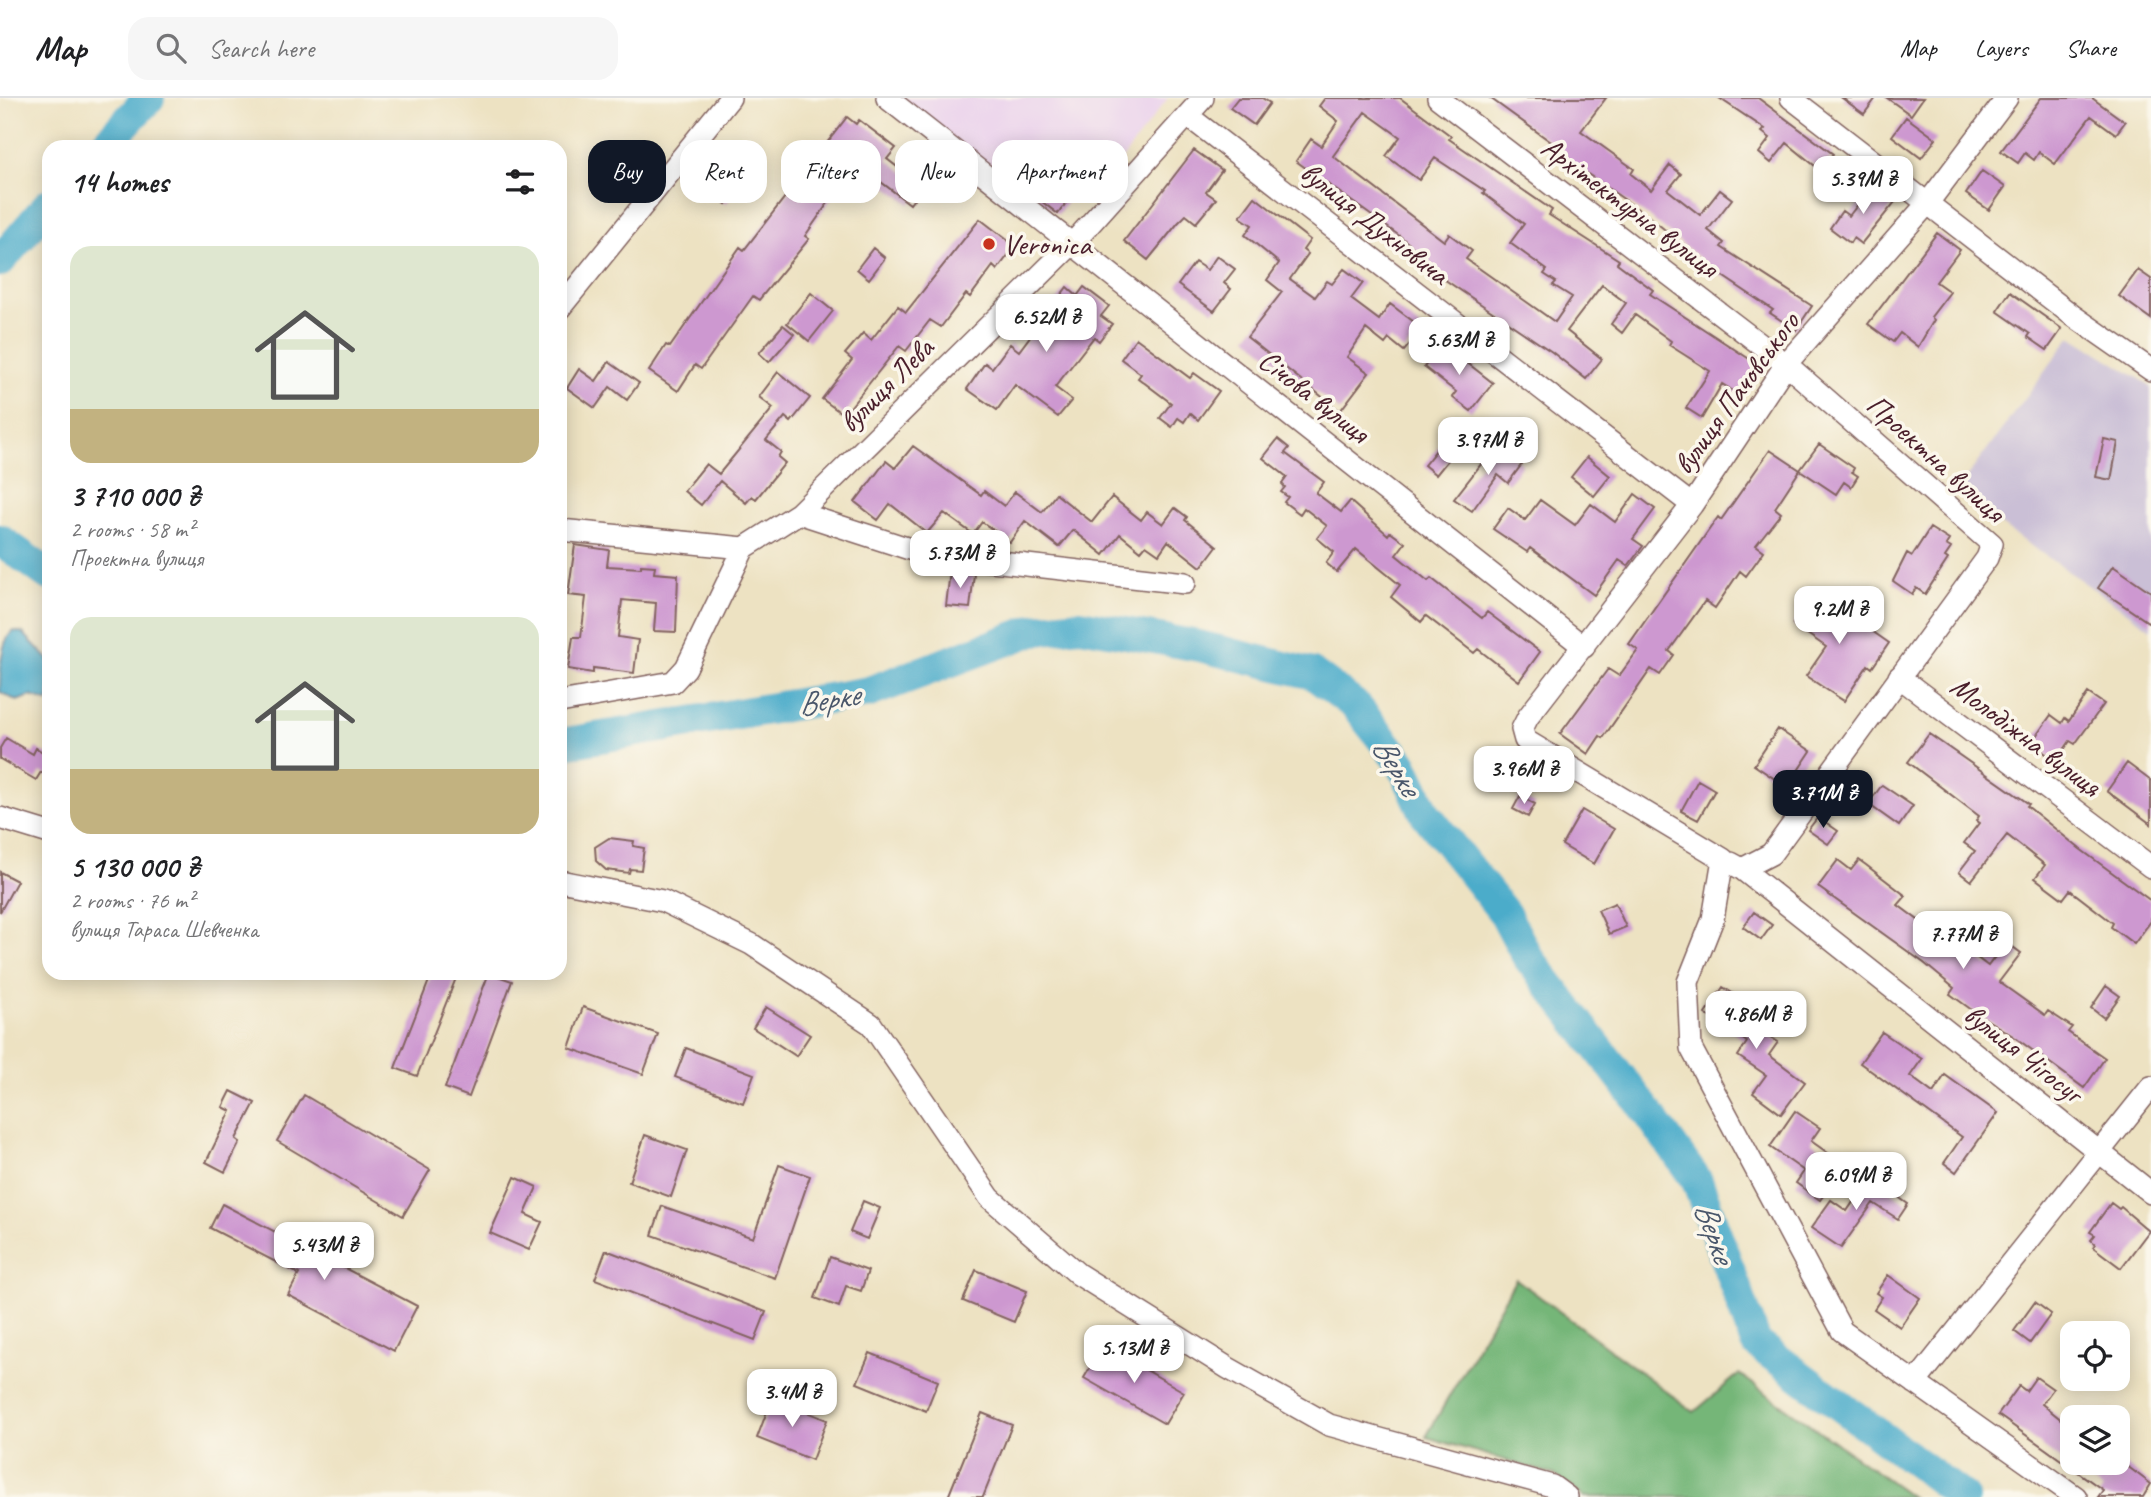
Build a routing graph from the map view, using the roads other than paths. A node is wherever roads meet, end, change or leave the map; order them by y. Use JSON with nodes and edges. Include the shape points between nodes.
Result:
{"nodes":[{"id":1,"x":730,"y":98,"type":"edge"},
{"id":2,"x":887,"y":98,"type":"edge"},
{"id":3,"x":1203,"y":98,"type":"edge"},
{"id":4,"x":1438,"y":98,"type":"edge"},
{"id":5,"x":1791,"y":98,"type":"edge"},
{"id":6,"x":2007,"y":98,"type":"edge"},
{"id":7,"x":1188,"y":116,"type":"junction"},
{"id":8,"x":1927,"y":204,"type":"junction"},
{"id":9,"x":1073,"y":243,"type":"junction"},
{"id":10,"x":567,"y":299,"type":"edge"},
{"id":11,"x":1786,"y":364,"type":"junction"},
{"id":12,"x":2151,"y":370,"type":"edge"},
{"id":13,"x":1692,"y":505,"type":"junction"},
{"id":14,"x":799,"y":513,"type":"junction"},
{"id":15,"x":567,"y":531,"type":"edge"},
{"id":16,"x":744,"y":548,"type":"junction"},
{"id":17,"x":1185,"y":583,"type":"dead end"},
{"id":18,"x":1584,"y":647,"type":"junction"},
{"id":19,"x":1899,"y":677,"type":"junction"},
{"id":20,"x":567,"y":701,"type":"edge"},
{"id":21,"x":1522,"y":729,"type":"joint"},
{"id":22,"x":0,"y":818,"type":"edge"},
{"id":23,"x":42,"y":831,"type":"edge"},
{"id":24,"x":1723,"y":859,"type":"junction"},
{"id":25,"x":2151,"y":867,"type":"edge"},
{"id":26,"x":1742,"y":869,"type":"junction"},
{"id":27,"x":567,"y":882,"type":"edge"},
{"id":28,"x":2151,"y":1087,"type":"edge"},
{"id":29,"x":2101,"y":1153,"type":"junction"},
{"id":30,"x":2151,"y":1193,"type":"edge"},
{"id":31,"x":1916,"y":1383,"type":"junction"},
{"id":32,"x":1567,"y":1497,"type":"edge"},
{"id":33,"x":2076,"y":1497,"type":"edge"}],
"edges":[{"from":1,"to":10,"type":"street"},
{"from":2,"to":9,"type":"street","name":"Січова вулиця"},
{"from":3,"to":7,"type":"street","name":"вулиця Лева"},
{"from":4,"to":11,"type":"street","name":"Архітектурна вулиця"},
{"from":5,"to":8,"type":"street"},
{"from":6,"to":8,"type":"street","name":"вулиця Пачовського"},
{"from":7,"to":9,"type":"street","name":"вулиця Лева"},
{"from":7,"to":13,"type":"street","name":"вулиця Духновича"},
{"from":8,"to":11,"type":"street","name":"вулиця Пачовського"},
{"from":8,"to":12,"type":"street"},
{"from":9,"to":14,"type":"street","name":"вулиця Лева"},
{"from":9,"to":18,"type":"street","name":"Січова вулиця"},
{"from":11,"to":13,"type":"street","name":"вулиця Пачовського"},
{"from":11,"to":19,"type":"street","name":"Проектна вулиця","via":[[1992,544],[1987,558]]},
{"from":13,"to":18,"type":"street","name":"вулиця Пачовського"},
{"from":14,"to":16,"type":"street","name":"вулиця Лева"},
{"from":14,"to":17,"type":"street","via":[[922,553]]},
{"from":15,"to":16,"type":"street"},
{"from":16,"to":20,"type":"street","via":[[686,668],[673,682]]},
{"from":18,"to":21,"type":"street","name":"вулиця Пачовського"},
{"from":19,"to":25,"type":"street","name":"Молодіжна вулиця"},
{"from":19,"to":26,"type":"street","name":"Проектна вулиця","via":[[1771,854]]},
{"from":21,"to":24,"type":"street","name":"вулиця Чігосуг","via":[[1525,740]]},
{"from":22,"to":23,"type":"street"},
{"from":24,"to":26,"type":"street","name":"вулиця Чігосуг"},
{"from":24,"to":31,"type":"street","via":[[1713,919],[1688,982],[1691,1048],[1842,1331]]},
{"from":26,"to":29,"type":"street","name":"вулиця Чігосуг"},
{"from":27,"to":32,"type":"street","via":[[663,901],[751,944],[871,1024],[990,1198],[1078,1274],[1228,1368],[1329,1425],[1552,1486]]},
{"from":28,"to":29,"type":"street"},
{"from":29,"to":30,"type":"street","name":"вулиця Чігосуг"},
{"from":29,"to":31,"type":"street"},
{"from":31,"to":33,"type":"street"}]}
